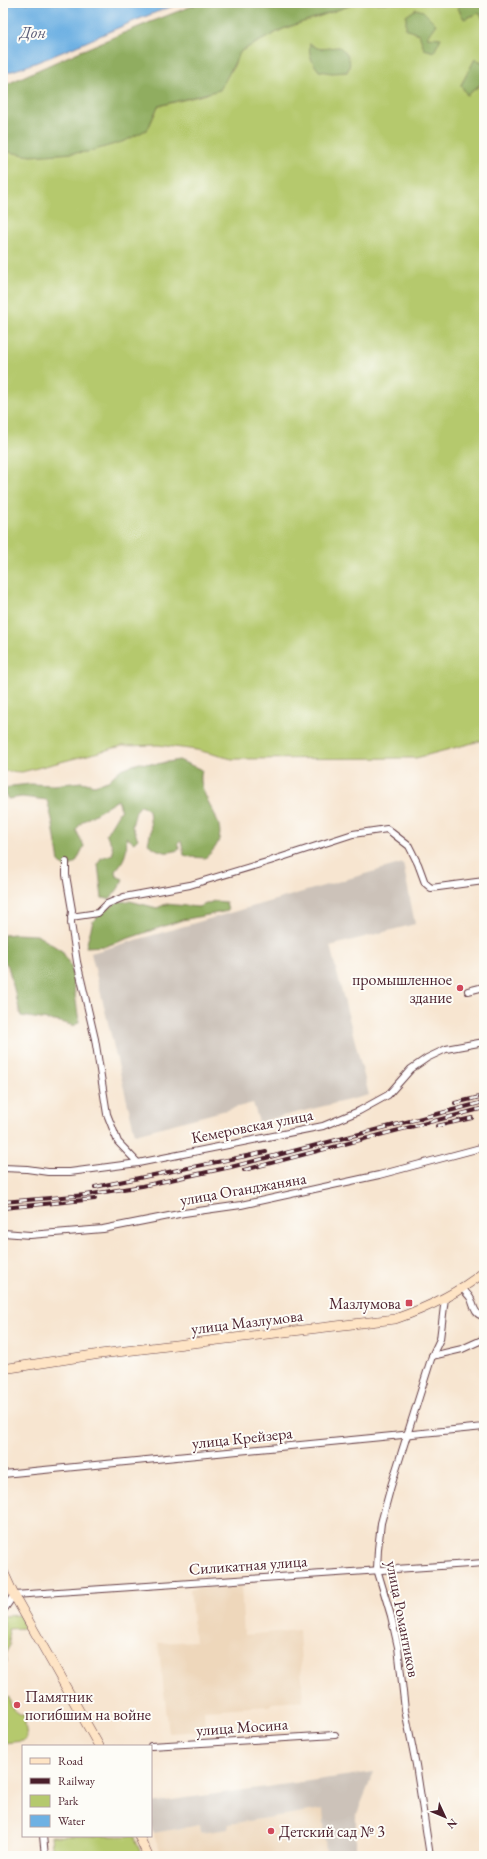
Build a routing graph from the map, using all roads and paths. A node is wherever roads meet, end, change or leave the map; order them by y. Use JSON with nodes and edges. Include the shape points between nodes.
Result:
{"nodes":[{"id":1,"x":66,"y":862,"type":"dead end"},
{"id":2,"x":484,"y":881,"type":"edge"},
{"id":3,"x":71,"y":917,"type":"junction"},
{"id":4,"x":484,"y":987,"type":"edge"},
{"id":5,"x":468,"y":991,"type":"dead end"},
{"id":6,"x":484,"y":1042,"type":"edge"},
{"id":7,"x":484,"y":1147,"type":"edge"},
{"id":8,"x":138,"y":1163,"type":"junction"},
{"id":9,"x":3,"y":1168,"type":"edge"},
{"id":10,"x":3,"y":1233,"type":"edge"},
{"id":11,"x":484,"y":1272,"type":"edge"},
{"id":12,"x":462,"y":1288,"type":"junction"},
{"id":13,"x":445,"y":1298,"type":"junction"},
{"id":14,"x":484,"y":1316,"type":"edge"},
{"id":15,"x":484,"y":1339,"type":"edge"},
{"id":16,"x":432,"y":1356,"type":"junction"},
{"id":17,"x":3,"y":1369,"type":"edge"},
{"id":18,"x":484,"y":1427,"type":"edge"},
{"id":19,"x":408,"y":1434,"type":"junction"},
{"id":20,"x":3,"y":1474,"type":"edge"},
{"id":21,"x":484,"y":1563,"type":"edge"},
{"id":22,"x":377,"y":1569,"type":"junction"},
{"id":23,"x":3,"y":1571,"type":"edge"},
{"id":24,"x":14,"y":1595,"type":"junction"},
{"id":25,"x":3,"y":1611,"type":"edge"},
{"id":26,"x":335,"y":1734,"type":"dead end"},
{"id":27,"x":98,"y":1745,"type":"edge"},
{"id":28,"x":152,"y":1746,"type":"edge"},
{"id":29,"x":43,"y":1837,"type":"edge"},
{"id":30,"x":139,"y":1837,"type":"edge"},
{"id":31,"x":45,"y":1856,"type":"edge"},
{"id":32,"x":148,"y":1856,"type":"edge"},
{"id":33,"x":430,"y":1856,"type":"edge"}],
"edges":[{"from":1,"to":3,"type":"street"},
{"from":2,"to":3,"type":"street","via":[[432,888],[425,883],[409,846],[387,829],[353,834],[190,885],[124,897],[107,904],[98,913]]},
{"from":3,"to":8,"type":"street","via":[[77,962],[95,1039],[107,1114],[118,1142]]},
{"from":4,"to":5,"type":"street"},
{"from":6,"to":8,"type":"street","name":"Кемеровская улица","via":[[446,1049],[427,1058],[411,1070],[388,1095],[323,1126]]},
{"from":7,"to":10,"type":"street","name":"улица Оганджаняна","via":[[379,1175],[241,1205],[103,1229],[30,1235]]},
{"from":8,"to":9,"type":"street","name":"Кемеровская улица","via":[[70,1172]]},
{"from":11,"to":12,"type":"street","name":"улица Мазлумова"},
{"from":12,"to":13,"type":"street","name":"улица Мазлумова"},
{"from":12,"to":14,"type":"street","via":[[471,1299],[474,1309],[480,1316]]},
{"from":13,"to":16,"type":"street","name":"улица Романтиков","via":[[440,1339]]},
{"from":13,"to":17,"type":"street","name":"улица Мазлумова","via":[[395,1319],[100,1354]]},
{"from":15,"to":16,"type":"street","via":[[462,1349]]},
{"from":16,"to":19,"type":"street","name":"улица Романтиков"},
{"from":18,"to":19,"type":"street","name":"улица Крейзера"},
{"from":19,"to":20,"type":"street","name":"улица Крейзера"},
{"from":19,"to":22,"type":"street","name":"улица Романтиков","via":[[390,1486],[381,1523]]},
{"from":21,"to":22,"type":"street","name":"Силикатная улица"},
{"from":22,"to":24,"type":"street","name":"Силикатная улица"},
{"from":22,"to":33,"type":"street","name":"улица Романтиков","via":[[398,1647],[405,1710]]},
{"from":23,"to":24,"type":"street"},
{"from":24,"to":25,"type":"street"},
{"from":24,"to":27,"type":"street"},
{"from":26,"to":28,"type":"street","name":"улица Мосина"},
{"from":29,"to":31,"type":"street"},
{"from":30,"to":32,"type":"street"}]}
